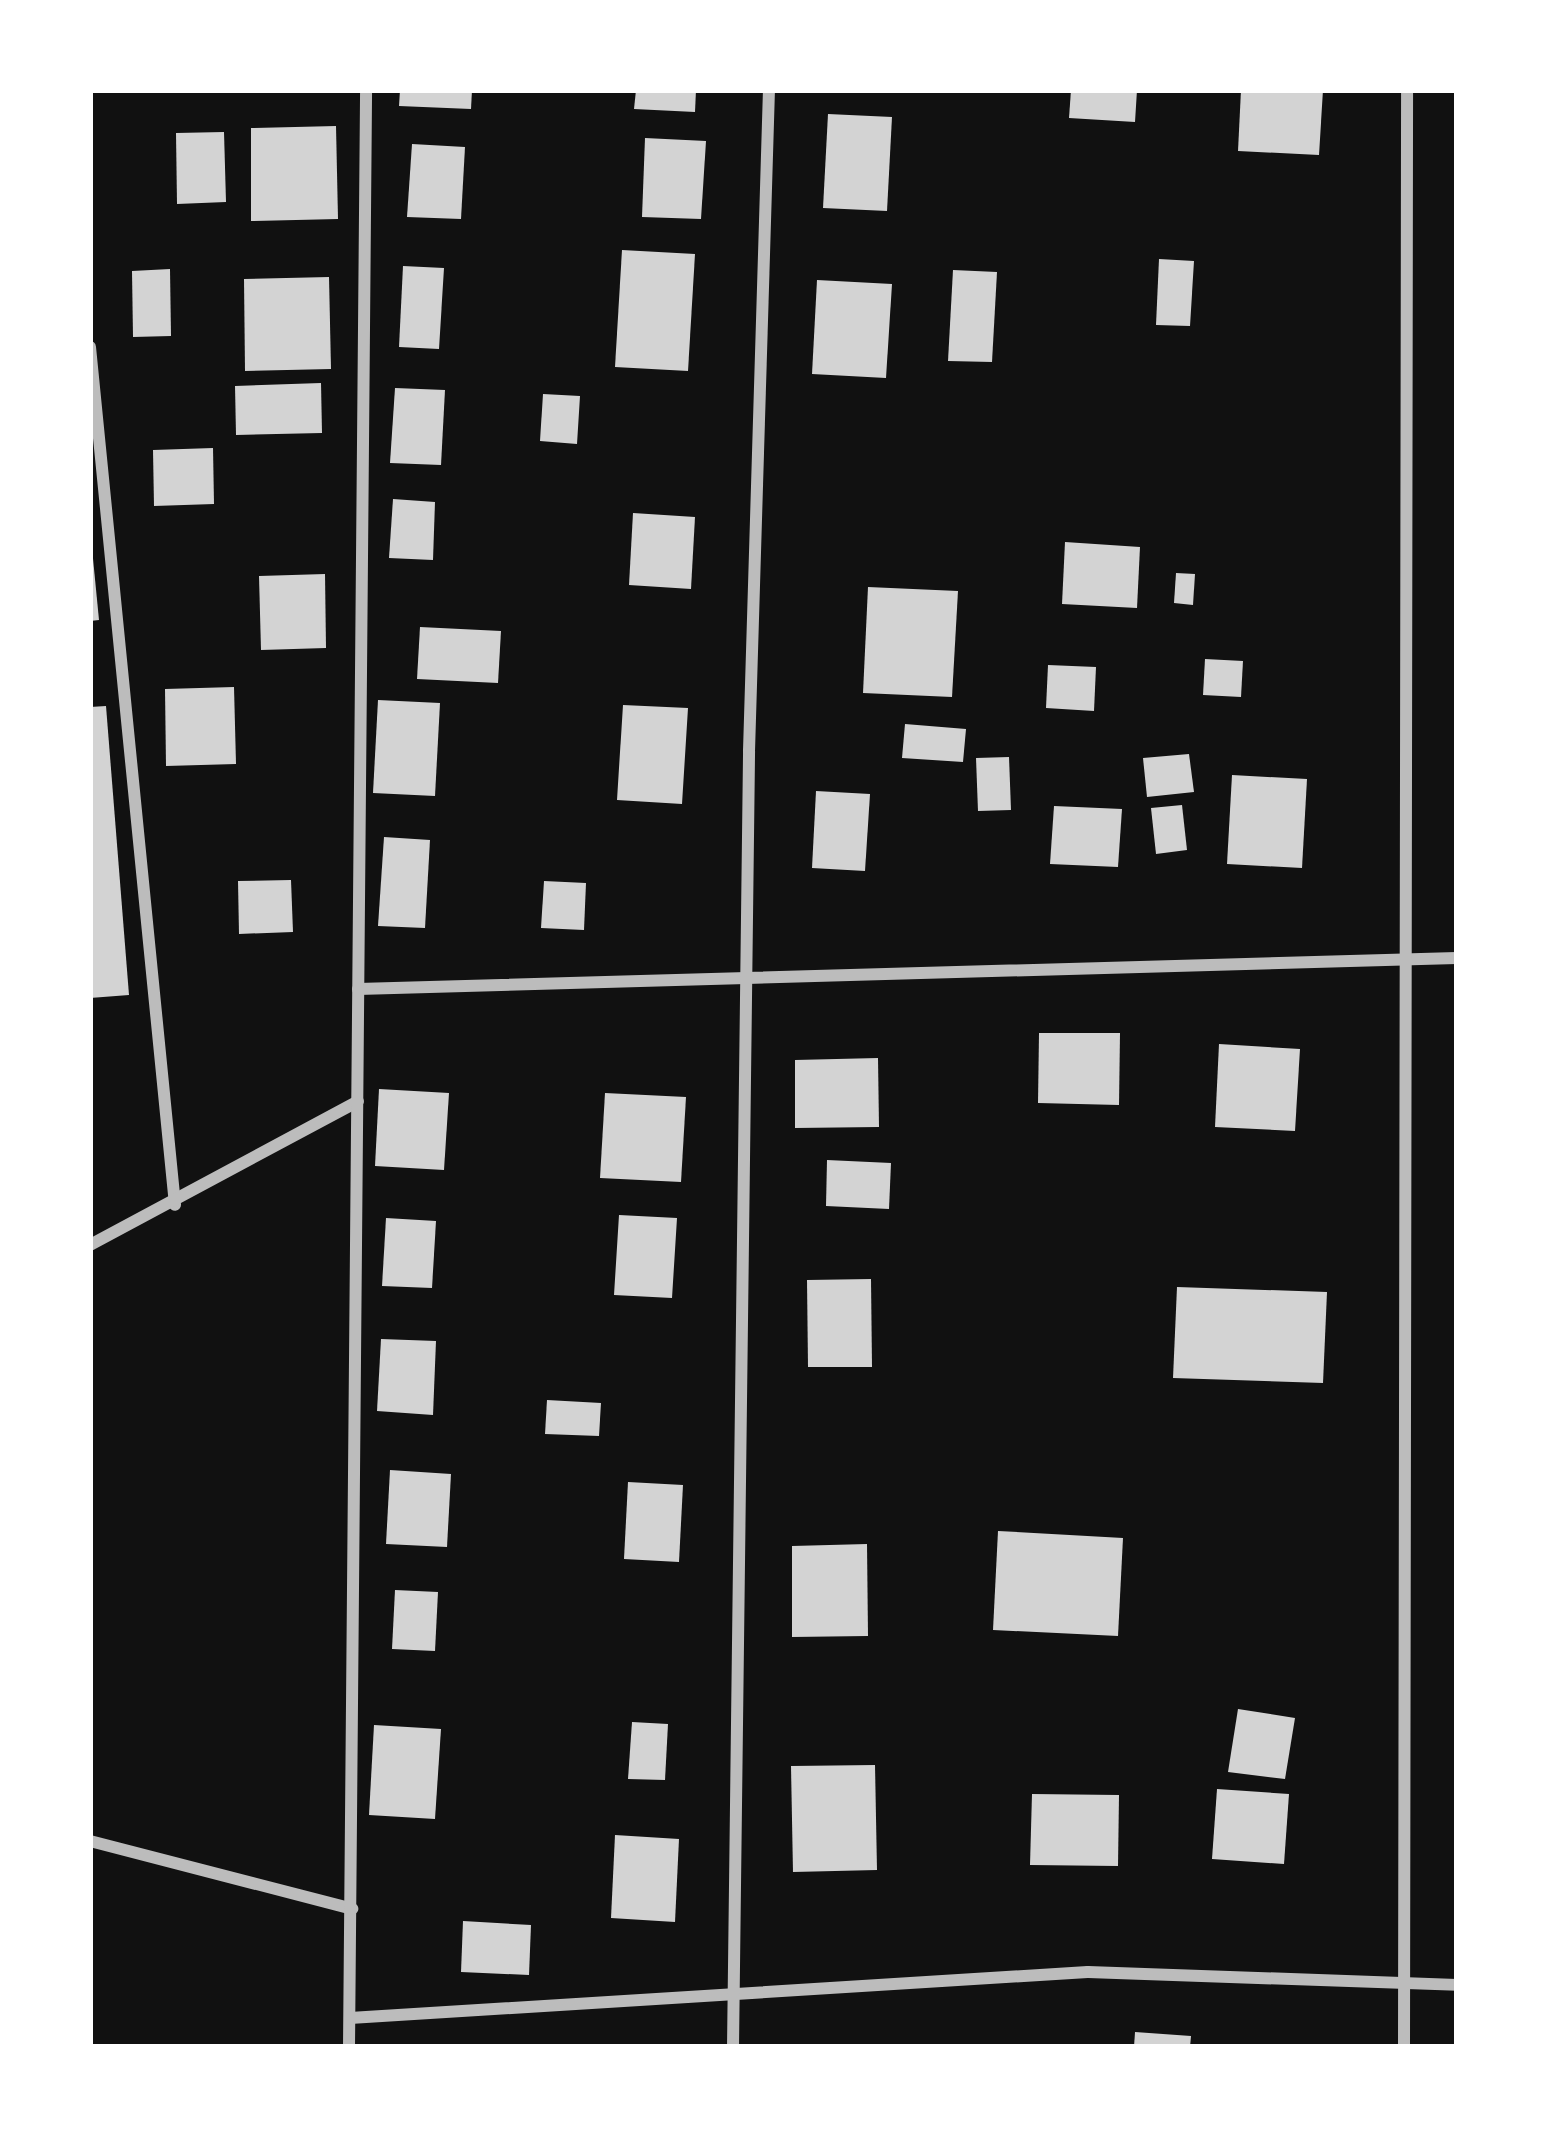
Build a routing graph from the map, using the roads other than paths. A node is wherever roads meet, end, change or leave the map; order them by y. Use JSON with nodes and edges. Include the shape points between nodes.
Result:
{"nodes":[{"id":1,"x":366,"y":90,"type":"edge"},
{"id":2,"x":769,"y":90,"type":"edge"},
{"id":3,"x":1407,"y":90,"type":"edge"},
{"id":4,"x":90,"y":347,"type":"edge"},
{"id":5,"x":1457,"y":958,"type":"edge"},
{"id":6,"x":1405,"y":961,"type":"junction"},
{"id":7,"x":747,"y":976,"type":"junction"},
{"id":8,"x":358,"y":989,"type":"junction"},
{"id":9,"x":358,"y":1101,"type":"junction"},
{"id":10,"x":175,"y":1205,"type":"junction"},
{"id":11,"x":90,"y":1245,"type":"edge"},
{"id":12,"x":90,"y":1841,"type":"edge"},
{"id":13,"x":352,"y":1910,"type":"junction"},
{"id":14,"x":1404,"y":1984,"type":"junction"},
{"id":15,"x":1457,"y":1985,"type":"edge"},
{"id":16,"x":734,"y":1997,"type":"junction"},
{"id":17,"x":350,"y":2018,"type":"junction"},
{"id":18,"x":350,"y":2047,"type":"edge"},
{"id":19,"x":733,"y":2047,"type":"edge"},
{"id":20,"x":1403,"y":2047,"type":"edge"}],
"edges":[{"from":1,"to":8,"type":"street"},
{"from":2,"to":7,"type":"street"},
{"from":3,"to":6,"type":"street"},
{"from":4,"to":10,"type":"street"},
{"from":5,"to":6,"type":"street"},
{"from":6,"to":7,"type":"street"},
{"from":6,"to":14,"type":"street"},
{"from":7,"to":8,"type":"street"},
{"from":7,"to":16,"type":"street"},
{"from":8,"to":9,"type":"street"},
{"from":9,"to":10,"type":"street"},
{"from":9,"to":13,"type":"street"},
{"from":10,"to":11,"type":"street"},
{"from":12,"to":13,"type":"street"},
{"from":13,"to":17,"type":"street"},
{"from":14,"to":15,"type":"street"},
{"from":14,"to":16,"type":"street","via":[[1088,1972]]},
{"from":14,"to":20,"type":"street"},
{"from":16,"to":17,"type":"street"},
{"from":16,"to":19,"type":"street"},
{"from":17,"to":18,"type":"street"}]}
